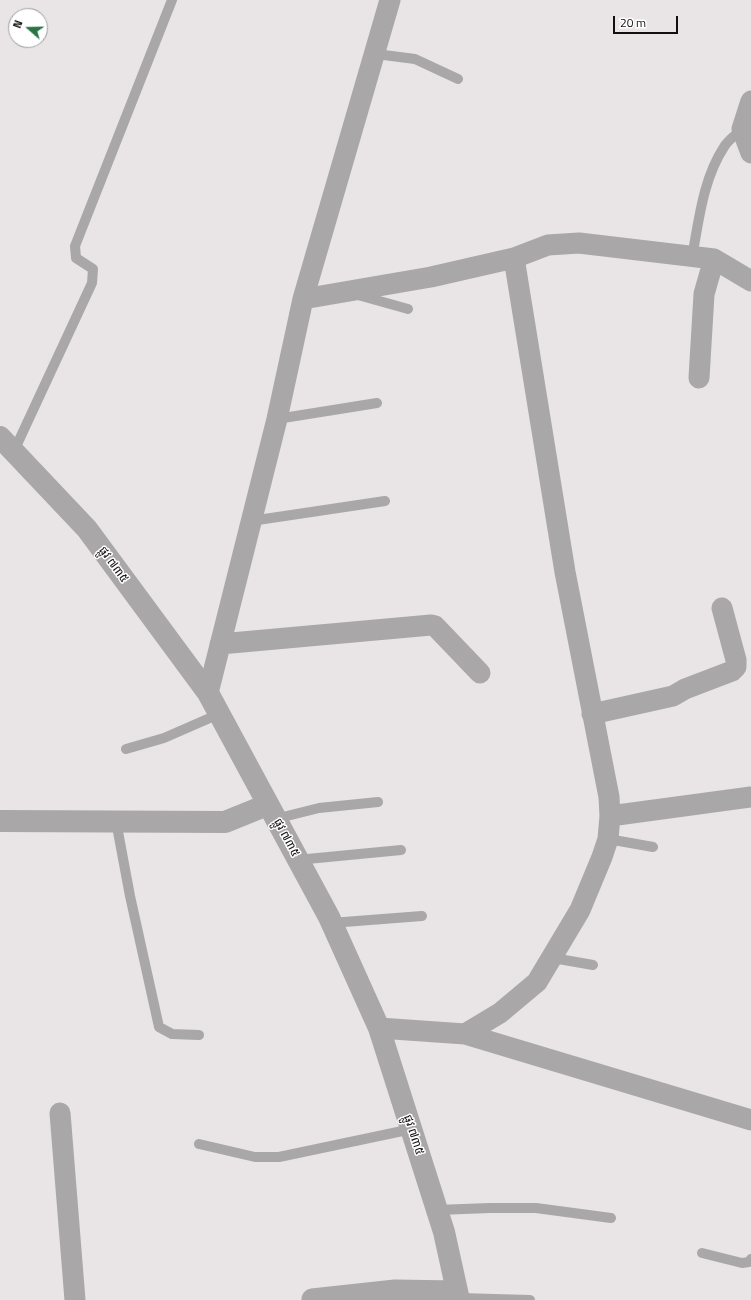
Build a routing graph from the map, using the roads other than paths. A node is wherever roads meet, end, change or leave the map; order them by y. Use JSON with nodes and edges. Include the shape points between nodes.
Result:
{"nodes":[{"id":1,"x":172,"y":0,"type":"edge"},
{"id":2,"x":390,"y":0,"type":"edge"},
{"id":3,"x":376,"y":54,"type":"junction"},
{"id":4,"x":458,"y":80,"type":"dead end"},
{"id":5,"x":751,"y":101,"type":"edge"},
{"id":6,"x":742,"y":130,"type":"junction"},
{"id":7,"x":751,"y":153,"type":"edge"},
{"id":8,"x":692,"y":257,"type":"junction"},
{"id":9,"x":514,"y":258,"type":"junction"},
{"id":10,"x":714,"y":259,"type":"junction"},
{"id":11,"x":751,"y":282,"type":"edge"},
{"id":12,"x":355,"y":289,"type":"junction"},
{"id":13,"x":303,"y":299,"type":"junction"},
{"id":14,"x":408,"y":309,"type":"dead end"},
{"id":15,"x":699,"y":378,"type":"dead end"},
{"id":16,"x":377,"y":403,"type":"dead end"},
{"id":17,"x":277,"y":419,"type":"junction"},
{"id":18,"x":7,"y":444,"type":"edge"},
{"id":19,"x":385,"y":501,"type":"dead end"},
{"id":20,"x":252,"y":521,"type":"junction"},
{"id":21,"x":722,"y":608,"type":"dead end"},
{"id":22,"x":220,"y":644,"type":"junction"},
{"id":23,"x":480,"y":673,"type":"dead end"},
{"id":24,"x":208,"y":693,"type":"junction"},
{"id":25,"x":219,"y":714,"type":"junction"},
{"id":26,"x":592,"y":714,"type":"junction"},
{"id":27,"x":126,"y":749,"type":"dead end"},
{"id":28,"x":751,"y":797,"type":"edge"},
{"id":29,"x":378,"y":802,"type":"dead end"},
{"id":30,"x":271,"y":812,"type":"junction"},
{"id":31,"x":610,"y":816,"type":"junction"},
{"id":32,"x":0,"y":821,"type":"edge"},
{"id":33,"x":116,"y":822,"type":"junction"},
{"id":34,"x":608,"y":839,"type":"junction"},
{"id":35,"x":653,"y":847,"type":"dead end"},
{"id":36,"x":401,"y":850,"type":"dead end"},
{"id":37,"x":297,"y":860,"type":"junction"},
{"id":38,"x":422,"y":916,"type":"dead end"},
{"id":39,"x":331,"y":923,"type":"junction"},
{"id":40,"x":553,"y":958,"type":"junction"},
{"id":41,"x":593,"y":965,"type":"dead end"},
{"id":42,"x":379,"y":1028,"type":"junction"},
{"id":43,"x":465,"y":1034,"type":"junction"},
{"id":44,"x":199,"y":1035,"type":"dead end"},
{"id":45,"x":60,"y":1113,"type":"dead end"},
{"id":46,"x":751,"y":1120,"type":"edge"},
{"id":47,"x":412,"y":1129,"type":"junction"},
{"id":48,"x":199,"y":1144,"type":"dead end"},
{"id":49,"x":437,"y":1210,"type":"junction"},
{"id":50,"x":611,"y":1218,"type":"dead end"},
{"id":51,"x":702,"y":1253,"type":"dead end"},
{"id":52,"x":751,"y":1259,"type":"edge"},
{"id":53,"x":459,"y":1296,"type":"edge"},
{"id":54,"x":312,"y":1299,"type":"edge"},
{"id":55,"x":76,"y":1300,"type":"edge"},
{"id":56,"x":530,"y":1300,"type":"edge"}],
"edges":[{"from":1,"to":18,"type":"lane","via":[[75,246],[76,258],[93,269],[92,283]]},
{"from":2,"to":3,"type":"street"},
{"from":3,"to":4,"type":"lane","via":[[415,59]]},
{"from":3,"to":13,"type":"street"},
{"from":5,"to":6,"type":"street"},
{"from":6,"to":7,"type":"street"},
{"from":6,"to":8,"type":"lane","via":[[725,145],[715,164],[703,198]]},
{"from":8,"to":9,"type":"street","via":[[579,243],[548,245]]},
{"from":8,"to":10,"type":"street"},
{"from":9,"to":12,"type":"street","via":[[431,277]]},
{"from":9,"to":26,"type":"street","via":[[565,572]]},
{"from":10,"to":11,"type":"street"},
{"from":10,"to":15,"type":"street","via":[[704,294]]},
{"from":12,"to":13,"type":"street"},
{"from":12,"to":14,"type":"lane","via":[[358,296]]},
{"from":13,"to":17,"type":"street"},
{"from":16,"to":17,"type":"lane"},
{"from":17,"to":20,"type":"street"},
{"from":18,"to":24,"type":"street","name":"ផ្លូវ ៧៣៥","via":[[87,529]]},
{"from":19,"to":20,"type":"lane"},
{"from":20,"to":22,"type":"street"},
{"from":21,"to":26,"type":"street","via":[[736,660],[736,667],[732,671],[672,696]]},
{"from":22,"to":23,"type":"street","via":[[431,625],[435,626]]},
{"from":22,"to":24,"type":"street"},
{"from":24,"to":25,"type":"street","name":"ផ្លូវ ៧៣៥"},
{"from":25,"to":27,"type":"lane","via":[[164,738]]},
{"from":25,"to":30,"type":"street","name":"ផ្លូវ ៧៣៥"},
{"from":26,"to":31,"type":"street","via":[[609,796]]},
{"from":28,"to":31,"type":"street"},
{"from":29,"to":30,"type":"lane"},
{"from":30,"to":33,"type":"street","via":[[225,822]]},
{"from":30,"to":37,"type":"street","name":"ផ្លូវ ៧៣៥"},
{"from":31,"to":34,"type":"street"},
{"from":32,"to":33,"type":"street"},
{"from":33,"to":44,"type":"lane","via":[[159,1027],[172,1034]]},
{"from":34,"to":35,"type":"lane"},
{"from":34,"to":40,"type":"street","via":[[580,910]]},
{"from":36,"to":37,"type":"lane"},
{"from":37,"to":39,"type":"street","name":"ផ្លូវ ៧៣៥"},
{"from":38,"to":39,"type":"lane"},
{"from":39,"to":42,"type":"street","name":"ផ្លូវ ៧៣៥"},
{"from":40,"to":41,"type":"lane"},
{"from":40,"to":43,"type":"street","via":[[538,982],[500,1013]]},
{"from":42,"to":43,"type":"street"},
{"from":42,"to":47,"type":"street","name":"ផ្លូវ ៧៣៥"},
{"from":43,"to":46,"type":"street"},
{"from":45,"to":55,"type":"street"},
{"from":47,"to":48,"type":"lane","via":[[279,1157],[255,1157]]},
{"from":47,"to":49,"type":"street","name":"ផ្លូវ ៧៣៥"},
{"from":49,"to":50,"type":"lane","via":[[536,1208]]},
{"from":49,"to":53,"type":"street","name":"ផ្លូវ ៧៣៥"},
{"from":51,"to":52,"type":"lane","via":[[742,1263]]},
{"from":53,"to":54,"type":"street","via":[[395,1290]]},
{"from":53,"to":56,"type":"lane"}]}
